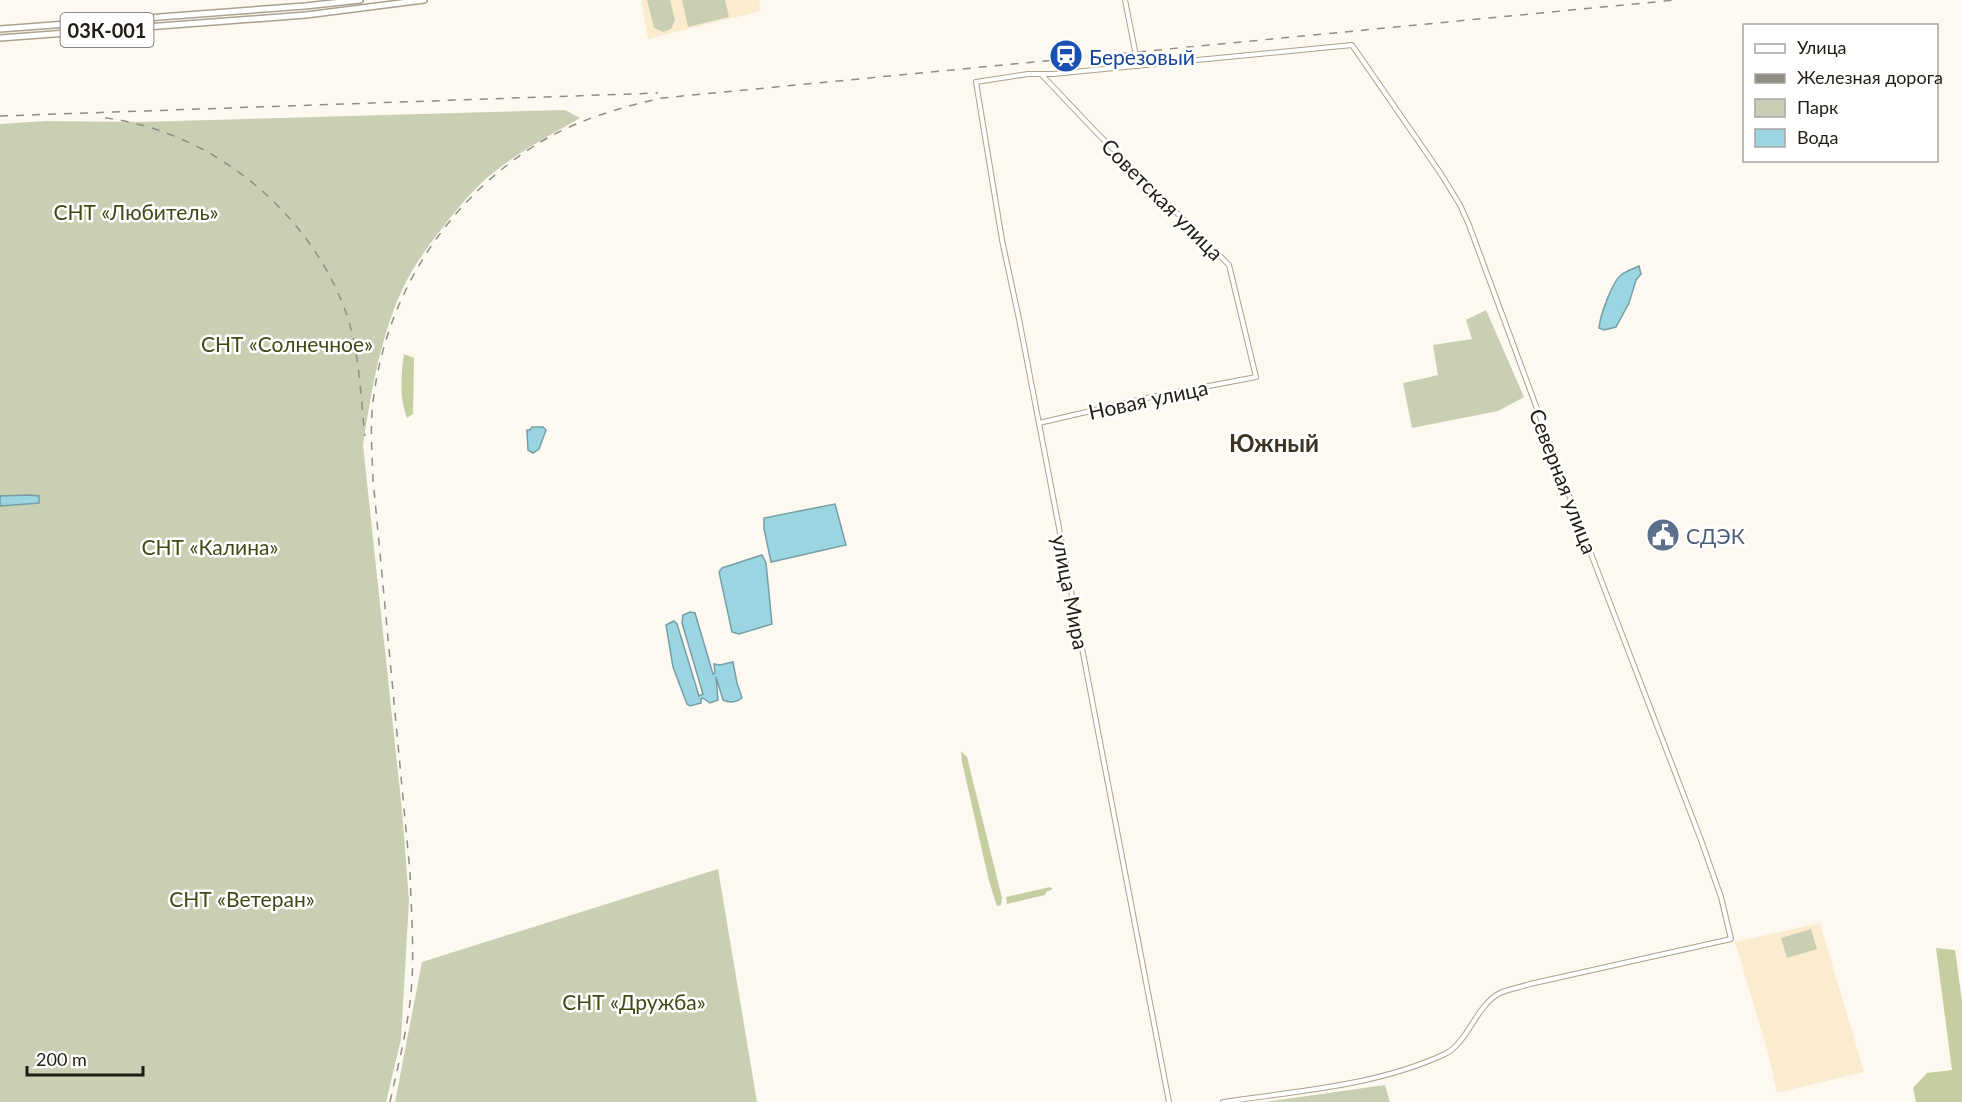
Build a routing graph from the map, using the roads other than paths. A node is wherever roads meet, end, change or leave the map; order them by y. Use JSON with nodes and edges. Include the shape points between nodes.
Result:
{"nodes":[{"id":1,"x":360,"y":0,"type":"edge"},
{"id":2,"x":424,"y":0,"type":"edge"},
{"id":3,"x":1125,"y":0,"type":"edge"},
{"id":4,"x":0,"y":29,"type":"edge"},
{"id":5,"x":0,"y":38,"type":"edge"},
{"id":6,"x":1138,"y":66,"type":"junction"},
{"id":7,"x":1041,"y":74,"type":"junction"},
{"id":8,"x":1256,"y":377,"type":"joint"},
{"id":9,"x":1039,"y":423,"type":"junction"},
{"id":10,"x":1168,"y":1102,"type":"edge"},
{"id":11,"x":1223,"y":1102,"type":"edge"}],
"edges":[{"from":1,"to":4,"type":"main road","number":"03К-001"},
{"from":2,"to":5,"type":"main road","number":"03К-001","via":[[296,16]]},
{"from":3,"to":6,"type":"street"},
{"from":6,"to":7,"type":"street"},
{"from":6,"to":11,"type":"street","name":"Северная улица","via":[[1352,45],[1441,174],[1469,225],[1701,840],[1731,939],[1499,993],[1445,1054],[1386,1075],[1341,1086]]},
{"from":7,"to":8,"type":"street","name":"Советская улица","via":[[1229,265]]},
{"from":7,"to":9,"type":"street","name":"улица Мира","via":[[976,82],[1002,240]]},
{"from":8,"to":9,"type":"street","name":"Новая улица"},
{"from":9,"to":10,"type":"street","name":"улица Мира"}]}
